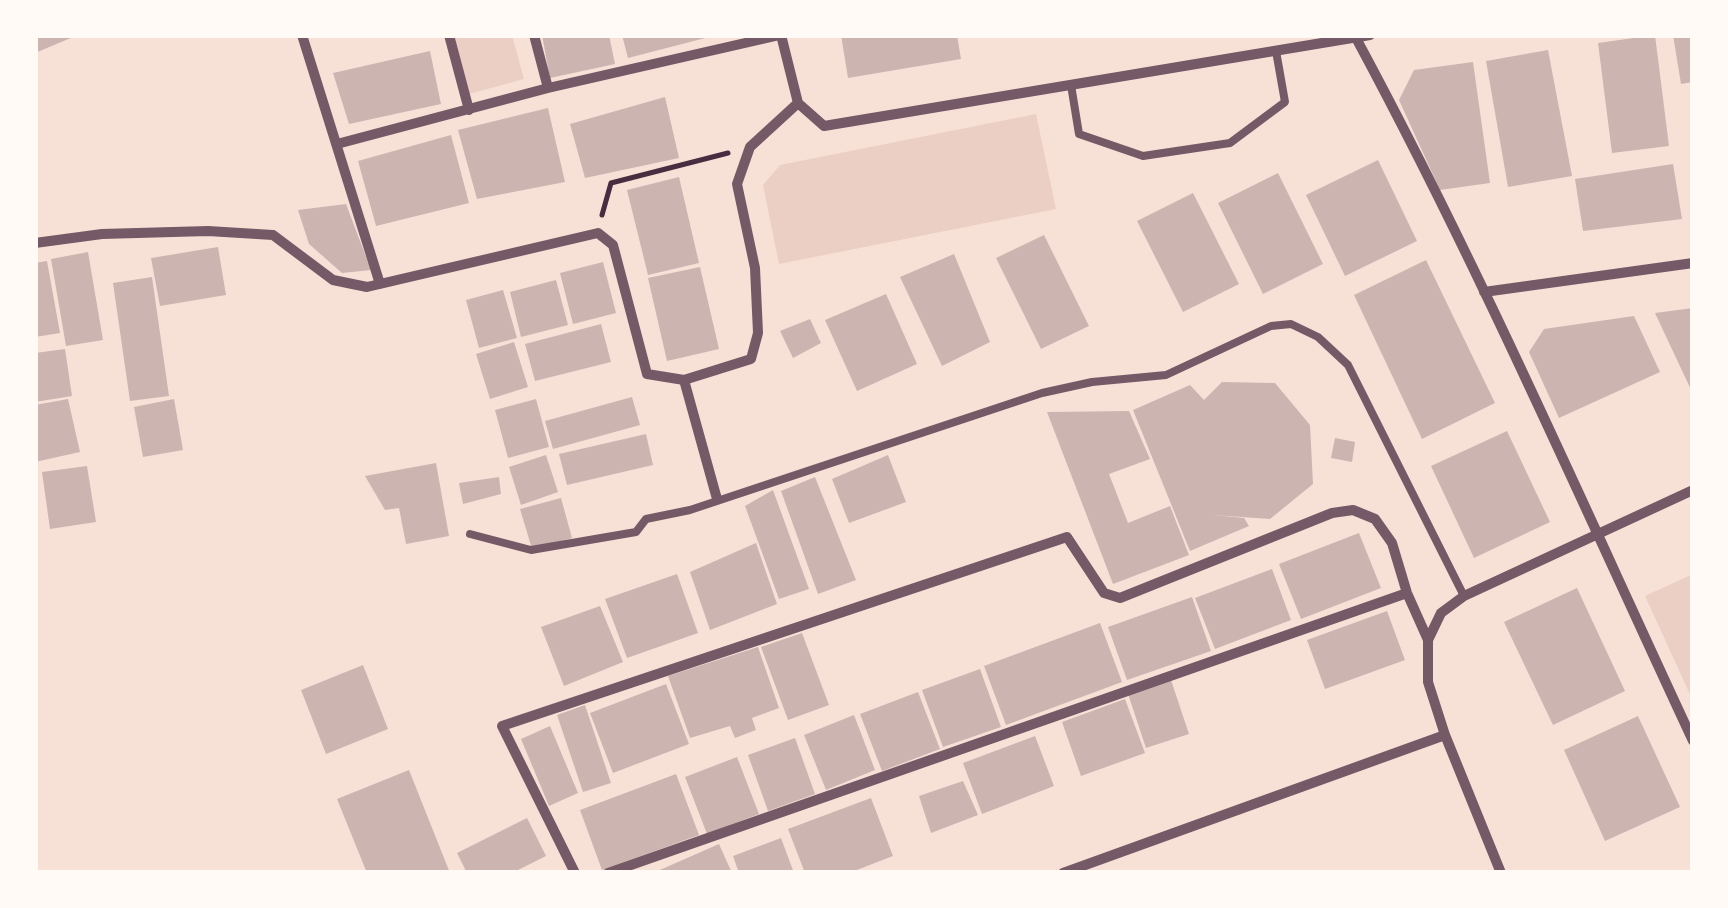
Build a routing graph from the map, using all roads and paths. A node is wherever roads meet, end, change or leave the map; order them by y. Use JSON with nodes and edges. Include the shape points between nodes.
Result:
{"nodes":[{"id":1,"x":302,"y":35,"type":"edge"},
{"id":2,"x":449,"y":35,"type":"edge"},
{"id":3,"x":534,"y":35,"type":"edge"},
{"id":4,"x":780,"y":35,"type":"edge"},
{"id":5,"x":1370,"y":35,"type":"edge"},
{"id":6,"x":1356,"y":38,"type":"junction"},
{"id":7,"x":1276,"y":50,"type":"junction"},
{"id":8,"x":1072,"y":85,"type":"junction"},
{"id":9,"x":548,"y":88,"type":"junction"},
{"id":10,"x":798,"y":103,"type":"junction"},
{"id":11,"x":469,"y":110,"type":"junction"},
{"id":12,"x":337,"y":144,"type":"junction"},
{"id":13,"x":750,"y":147,"type":"junction"},
{"id":14,"x":598,"y":232,"type":"junction"},
{"id":15,"x":35,"y":243,"type":"edge"},
{"id":16,"x":1693,"y":262,"type":"edge"},
{"id":17,"x":380,"y":284,"type":"junction"},
{"id":18,"x":1484,"y":292,"type":"junction"},
{"id":19,"x":684,"y":380,"type":"junction"},
{"id":20,"x":1693,"y":490,"type":"edge"},
{"id":21,"x":717,"y":499,"type":"junction"},
{"id":22,"x":470,"y":534,"type":"dead end"},
{"id":23,"x":1596,"y":534,"type":"junction"},
{"id":24,"x":1407,"y":593,"type":"junction"},
{"id":25,"x":1464,"y":596,"type":"junction"},
{"id":26,"x":1428,"y":640,"type":"junction"},
{"id":27,"x":1445,"y":735,"type":"junction"},
{"id":28,"x":1693,"y":741,"type":"edge"},
{"id":29,"x":575,"y":873,"type":"edge"},
{"id":30,"x":608,"y":873,"type":"edge"},
{"id":31,"x":1063,"y":873,"type":"edge"},
{"id":32,"x":1501,"y":873,"type":"edge"}],
"edges":[{"from":1,"to":12,"type":"street"},
{"from":2,"to":11,"type":"street"},
{"from":3,"to":9,"type":"street"},
{"from":4,"to":9,"type":"street"},
{"from":4,"to":10,"type":"street"},
{"from":5,"to":6,"type":"street"},
{"from":6,"to":7,"type":"street"},
{"from":6,"to":18,"type":"street"},
{"from":7,"to":8,"type":"street"},
{"from":7,"to":8,"type":"lane","via":[[1285,102],[1230,143],[1143,156],[1079,134]]},
{"from":8,"to":10,"type":"street","via":[[824,126]]},
{"from":9,"to":11,"type":"street"},
{"from":10,"to":13,"type":"street"},
{"from":11,"to":12,"type":"street"},
{"from":12,"to":17,"type":"street"},
{"from":13,"to":14,"type":"path","via":[[611,183]]},
{"from":13,"to":19,"type":"street","via":[[737,184],[755,268],[758,333],[751,359]]},
{"from":14,"to":17,"type":"street"},
{"from":14,"to":19,"type":"street","via":[[614,245],[648,374]]},
{"from":15,"to":17,"type":"street","via":[[102,234],[274,235],[333,280],[367,288]]},
{"from":16,"to":18,"type":"street"},
{"from":18,"to":23,"type":"street"},
{"from":19,"to":21,"type":"street"},
{"from":20,"to":23,"type":"street"},
{"from":21,"to":22,"type":"lane","via":[[646,518],[636,532],[531,550]]},
{"from":21,"to":25,"type":"lane","via":[[1042,392],[1166,375],[1271,326],[1292,324],[1348,364]]},
{"from":23,"to":25,"type":"street"},
{"from":23,"to":28,"type":"street"},
{"from":24,"to":26,"type":"street"},
{"from":24,"to":29,"type":"street","via":[[1392,543],[1375,519],[1353,510],[1120,598],[1104,593],[1067,537],[502,726]]},
{"from":24,"to":30,"type":"street"},
{"from":25,"to":26,"type":"street","via":[[1441,613]]},
{"from":26,"to":27,"type":"street","via":[[1428,682]]},
{"from":27,"to":31,"type":"street"},
{"from":27,"to":32,"type":"street"}]}
